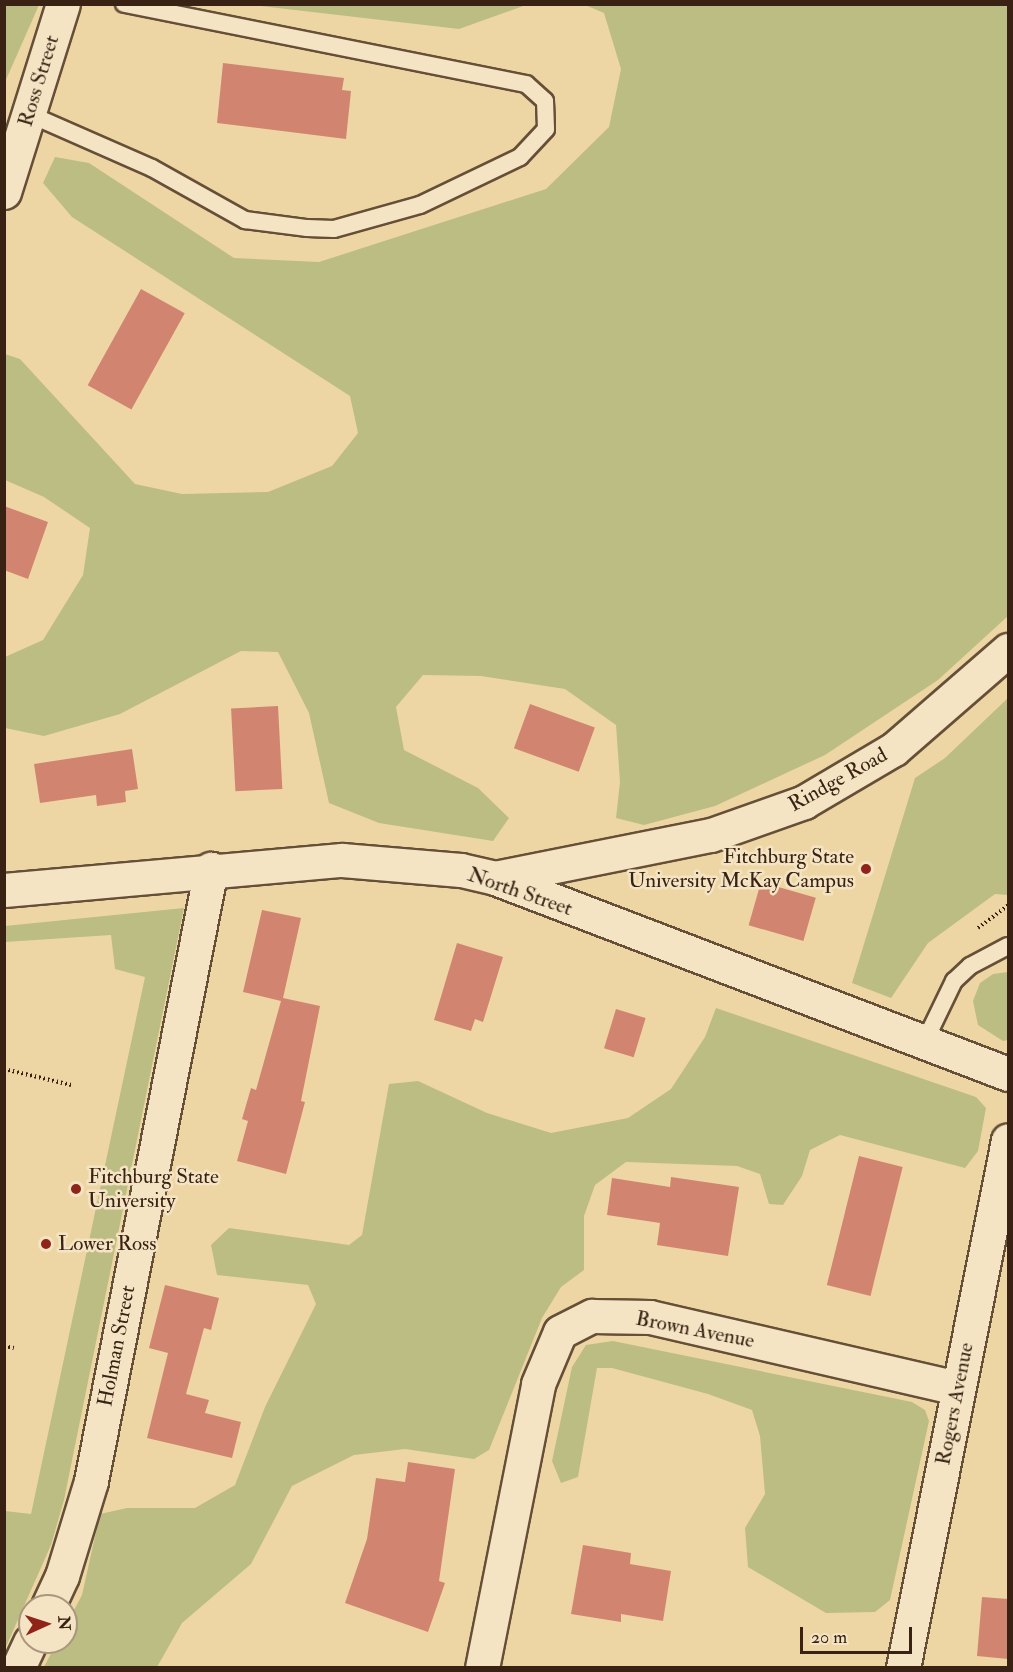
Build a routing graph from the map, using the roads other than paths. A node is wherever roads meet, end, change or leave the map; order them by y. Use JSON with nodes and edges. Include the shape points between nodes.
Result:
{"nodes":[{"id":1,"x":63,"y":4,"type":"edge"},
{"id":2,"x":124,"y":4,"type":"edge"},
{"id":3,"x":29,"y":114,"type":"junction"},
{"id":4,"x":4,"y":192,"type":"edge"},
{"id":5,"x":1008,"y":650,"type":"edge"},
{"id":6,"x":211,"y":869,"type":"junction"},
{"id":7,"x":495,"y":879,"type":"junction"},
{"id":8,"x":4,"y":890,"type":"edge"},
{"id":9,"x":1008,"y":946,"type":"edge"},
{"id":10,"x":924,"y":1043,"type":"junction"},
{"id":11,"x":1008,"y":1074,"type":"edge"},
{"id":12,"x":1008,"y":1140,"type":"edge"},
{"id":13,"x":958,"y":1388,"type":"junction"},
{"id":14,"x":54,"y":1594,"type":"edge"},
{"id":15,"x":24,"y":1654,"type":"edge"},
{"id":16,"x":18,"y":1668,"type":"edge"},
{"id":17,"x":482,"y":1668,"type":"edge"},
{"id":18,"x":903,"y":1668,"type":"edge"}],
"edges":[{"from":1,"to":3,"type":"street","name":"Ross Street"},
{"from":2,"to":3,"type":"lane","via":[[526,84],[545,100],[546,129],[520,157],[420,206],[334,229],[245,220],[152,168]]},
{"from":3,"to":4,"type":"street","name":"Ross Street"},
{"from":5,"to":7,"type":"street","name":"Rindge Road","via":[[894,748],[804,802],[711,836]]},
{"from":6,"to":7,"type":"street","name":"North Street","via":[[342,860],[424,866]]},
{"from":6,"to":8,"type":"street","name":"North Street"},
{"from":6,"to":14,"type":"street","name":"Holman Street","via":[[91,1481]]},
{"from":7,"to":10,"type":"street","name":"North Street"},
{"from":9,"to":10,"type":"lane","via":[[970,966],[954,981]]},
{"from":10,"to":11,"type":"street","name":"North Street"},
{"from":12,"to":13,"type":"street","name":"Rogers Avenue"},
{"from":13,"to":17,"type":"street","name":"Brown Avenue","via":[[650,1317],[592,1316],[560,1332],[538,1384]]},
{"from":13,"to":18,"type":"street","name":"Rogers Avenue"},
{"from":15,"to":16,"type":"street"}]}
